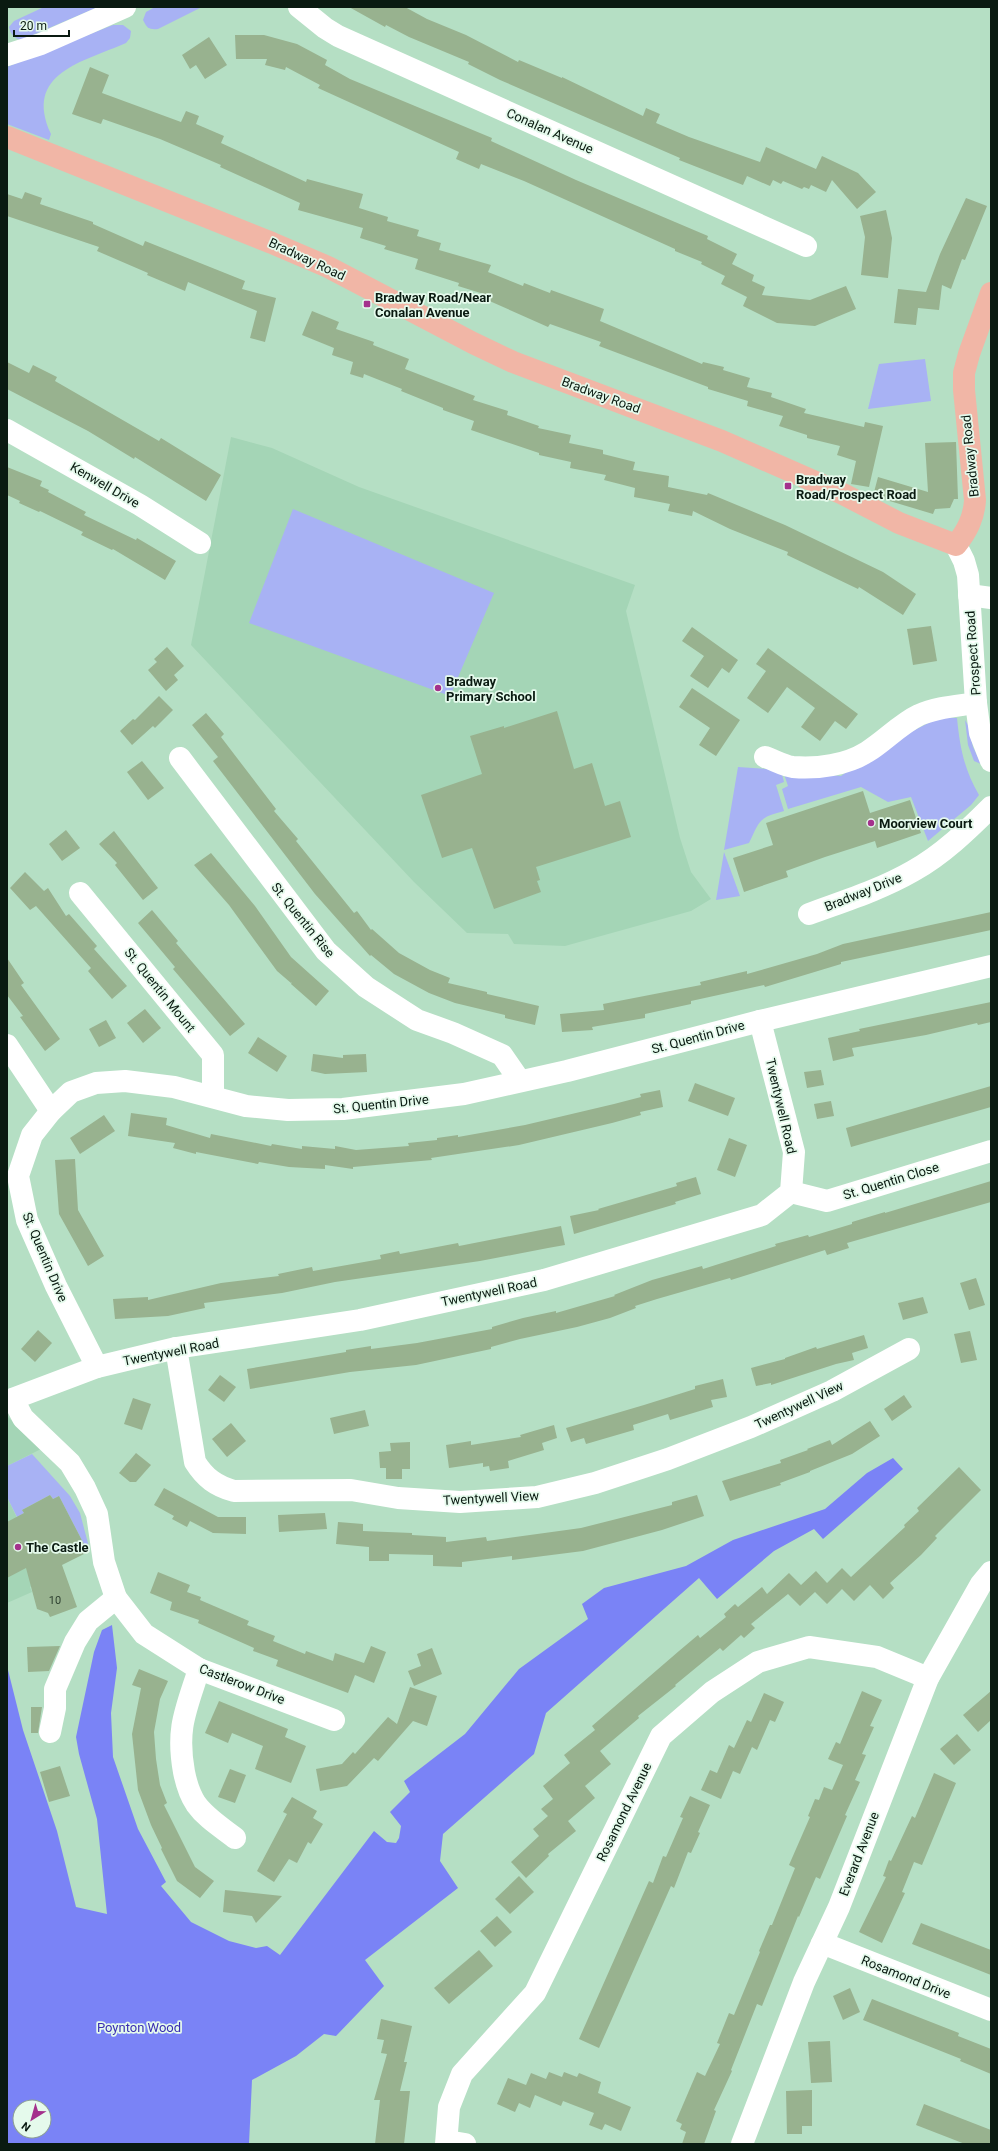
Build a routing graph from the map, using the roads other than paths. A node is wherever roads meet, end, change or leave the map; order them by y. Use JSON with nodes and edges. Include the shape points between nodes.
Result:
{"nodes":[{"id":1,"x":125,"y":7,"type":"edge"},
{"id":2,"x":299,"y":7,"type":"edge"},
{"id":3,"x":7,"y":55,"type":"edge"},
{"id":4,"x":7,"y":137,"type":"edge"},
{"id":5,"x":806,"y":246,"type":"dead end"},
{"id":6,"x":991,"y":293,"type":"edge"},
{"id":7,"x":7,"y":430,"type":"edge"},
{"id":8,"x":200,"y":544,"type":"dead end"},
{"id":9,"x":956,"y":545,"type":"junction"},
{"id":10,"x":969,"y":595,"type":"junction"},
{"id":11,"x":991,"y":598,"type":"edge"},
{"id":12,"x":976,"y":703,"type":"junction"},
{"id":13,"x":765,"y":757,"type":"dead end"},
{"id":14,"x":180,"y":758,"type":"dead end"},
{"id":15,"x":991,"y":761,"type":"edge"},
{"id":16,"x":991,"y":807,"type":"edge"},
{"id":17,"x":80,"y":893,"type":"dead end"},
{"id":18,"x":809,"y":914,"type":"dead end"},
{"id":19,"x":991,"y":966,"type":"edge"},
{"id":20,"x":760,"y":1021,"type":"junction"},
{"id":21,"x":7,"y":1045,"type":"edge"},
{"id":22,"x":520,"y":1081,"type":"junction"},
{"id":23,"x":212,"y":1096,"type":"junction"},
{"id":24,"x":51,"y":1111,"type":"junction"},
{"id":25,"x":991,"y":1151,"type":"edge"},
{"id":26,"x":791,"y":1192,"type":"junction"},
{"id":27,"x":176,"y":1348,"type":"junction"},
{"id":28,"x":909,"y":1349,"type":"dead end"},
{"id":29,"x":97,"y":1367,"type":"junction"},
{"id":30,"x":10,"y":1400,"type":"edge"},
{"id":31,"x":991,"y":1572,"type":"edge"},
{"id":32,"x":116,"y":1598,"type":"junction"},
{"id":33,"x":199,"y":1669,"type":"junction"},
{"id":34,"x":928,"y":1678,"type":"junction"},
{"id":35,"x":334,"y":1720,"type":"dead end"},
{"id":36,"x":50,"y":1732,"type":"dead end"},
{"id":37,"x":234,"y":1838,"type":"dead end"},
{"id":38,"x":822,"y":1943,"type":"junction"},
{"id":39,"x":991,"y":2010,"type":"edge"},
{"id":40,"x":453,"y":2143,"type":"edge"},
{"id":41,"x":742,"y":2144,"type":"edge"}],
"edges":[{"from":1,"to":3,"type":"street","via":[[42,44]]},
{"from":2,"to":5,"type":"street","name":"Conalan Avenue","via":[[338,36]]},
{"from":4,"to":9,"type":"main road","name":"Bradway Road","via":[[328,267],[514,362],[715,438],[843,494],[899,523]]},
{"from":6,"to":9,"type":"main road","name":"Bradway Road","via":[[964,373],[976,500],[968,530]]},
{"from":7,"to":8,"type":"street","name":"Kenwell Drive","via":[[140,505]]},
{"from":9,"to":10,"type":"street","name":"Prospect Road","via":[[968,575]]},
{"from":10,"to":11,"type":"street"},
{"from":10,"to":12,"type":"street","name":"Prospect Road"},
{"from":12,"to":13,"type":"street","via":[[920,715],[905,723],[867,752],[848,761],[827,766],[792,767]]},
{"from":12,"to":15,"type":"street","name":"Prospect Road","via":[[980,733]]},
{"from":14,"to":22,"type":"street","name":"St. Quentin Rise","via":[[326,951],[366,987],[417,1020],[502,1055]]},
{"from":16,"to":18,"type":"street","name":"Bradway Drive","via":[[969,829],[914,870],[871,892]]},
{"from":17,"to":23,"type":"street","name":"St. Quentin Mount","via":[[213,1055]]},
{"from":19,"to":20,"type":"street","name":"St. Quentin Drive"},
{"from":20,"to":22,"type":"street","name":"St. Quentin Drive"},
{"from":20,"to":26,"type":"street","name":"Twentywell Road","via":[[794,1152]]},
{"from":21,"to":24,"type":"street"},
{"from":22,"to":23,"type":"street","name":"St. Quentin Drive","via":[[464,1094],[343,1109],[288,1110],[246,1106]]},
{"from":23,"to":24,"type":"street","name":"St. Quentin Drive","via":[[174,1087],[125,1081],[96,1083],[71,1092]]},
{"from":24,"to":29,"type":"street","name":"St. Quentin Drive","via":[[32,1135],[18,1176],[27,1220],[56,1286]]},
{"from":25,"to":26,"type":"street","name":"St. Quentin Close","via":[[827,1201]]},
{"from":26,"to":27,"type":"street","name":"Twentywell Road","via":[[762,1215],[544,1280],[360,1320]]},
{"from":27,"to":28,"type":"street","name":"Twentywell View","via":[[195,1462],[210,1481],[234,1491],[351,1490],[398,1498],[460,1502],[537,1497],[595,1483],[668,1459],[751,1427],[832,1391]]},
{"from":27,"to":29,"type":"street","name":"Twentywell Road"},
{"from":29,"to":30,"type":"street","name":"Twentywell Road"},
{"from":30,"to":32,"type":"street","name":"Castlerow Drive","via":[[23,1418],[70,1463],[85,1488],[97,1514],[104,1562]]},
{"from":31,"to":34,"type":"street","name":"Everard Avenue","via":[[981,1584]]},
{"from":32,"to":33,"type":"street","name":"Castlerow Drive","via":[[144,1634]]},
{"from":32,"to":36,"type":"street","via":[[88,1621],[75,1642],[55,1689],[55,1708]]},
{"from":33,"to":35,"type":"street","name":"Castlerow Drive"},
{"from":33,"to":37,"type":"street","via":[[180,1737],[186,1782],[195,1803]]},
{"from":34,"to":38,"type":"street","name":"Everard Avenue","via":[[839,1907]]},
{"from":34,"to":40,"type":"street","name":"Rosamond Avenue","via":[[877,1657],[809,1647],[758,1662],[712,1692],[661,1736],[534,1993],[462,2074],[449,2107]]},
{"from":38,"to":39,"type":"street","name":"Rosamond Drive"},
{"from":38,"to":41,"type":"street","name":"Everard Avenue","via":[[804,1982]]}]}
